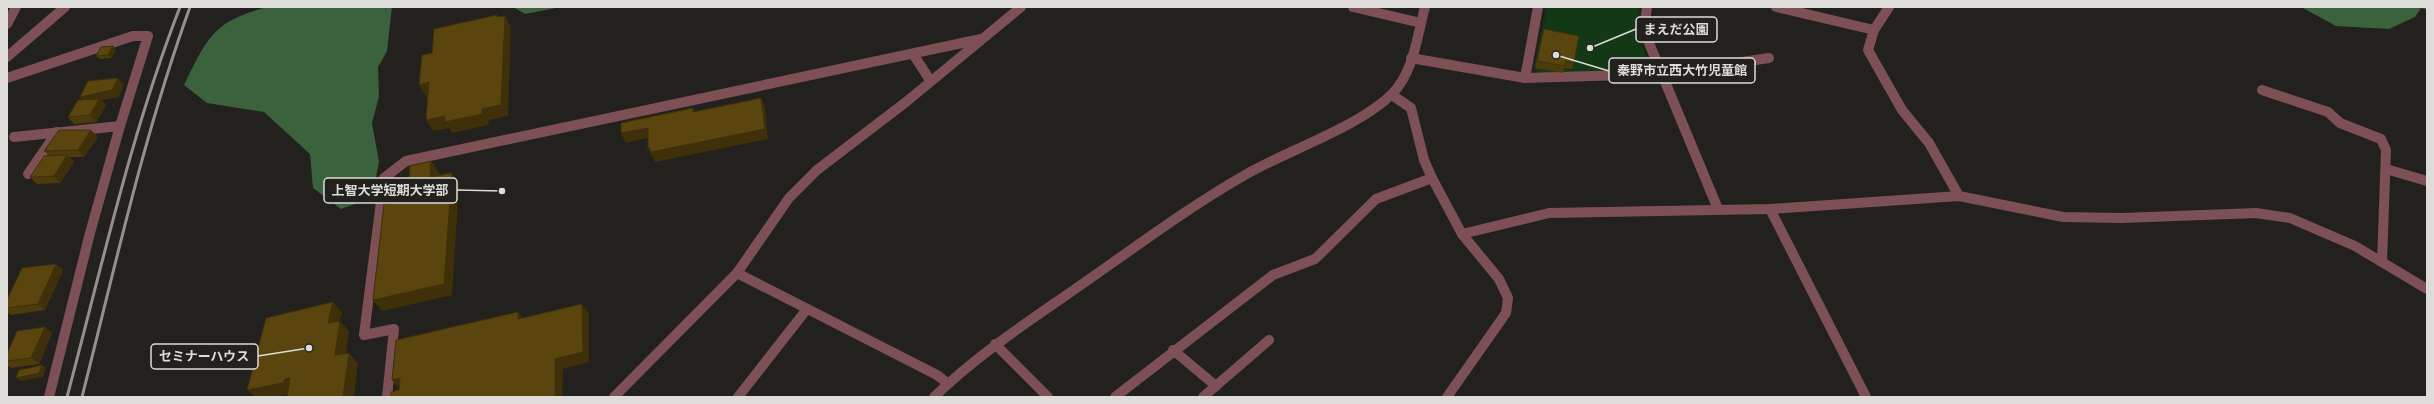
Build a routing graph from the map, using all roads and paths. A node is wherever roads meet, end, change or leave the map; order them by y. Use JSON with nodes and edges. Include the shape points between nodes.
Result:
{"nodes":[{"id":1,"x":16,"y":7,"type":"edge"},
{"id":2,"x":65,"y":7,"type":"edge"},
{"id":3,"x":1021,"y":7,"type":"edge"},
{"id":4,"x":1353,"y":7,"type":"edge"},
{"id":5,"x":1425,"y":7,"type":"edge"},
{"id":6,"x":1538,"y":7,"type":"edge"},
{"id":7,"x":1647,"y":7,"type":"edge"},
{"id":8,"x":1776,"y":7,"type":"edge"},
{"id":9,"x":1889,"y":7,"type":"edge"},
{"id":10,"x":1420,"y":23,"type":"junction"},
{"id":11,"x":7,"y":24,"type":"edge"},
{"id":12,"x":1874,"y":30,"type":"junction"},
{"id":13,"x":981,"y":39,"type":"junction"},
{"id":14,"x":913,"y":54,"type":"junction"},
{"id":15,"x":7,"y":57,"type":"edge"},
{"id":16,"x":1411,"y":58,"type":"junction"},
{"id":17,"x":1769,"y":58,"type":"dead end"},
{"id":18,"x":1660,"y":74,"type":"junction"},
{"id":19,"x":7,"y":78,"type":"edge"},
{"id":20,"x":1525,"y":78,"type":"junction"},
{"id":21,"x":930,"y":80,"type":"junction"},
{"id":22,"x":2262,"y":90,"type":"dead end"},
{"id":23,"x":1392,"y":95,"type":"junction"},
{"id":24,"x":120,"y":126,"type":"junction"},
{"id":25,"x":57,"y":132,"type":"junction"},
{"id":26,"x":10,"y":137,"type":"edge"},
{"id":27,"x":2386,"y":169,"type":"junction"},
{"id":28,"x":28,"y":174,"type":"dead end"},
{"id":29,"x":1432,"y":178,"type":"junction"},
{"id":30,"x":2427,"y":180,"type":"edge"},
{"id":31,"x":1959,"y":196,"type":"junction"},
{"id":32,"x":1770,"y":209,"type":"junction"},
{"id":33,"x":1718,"y":210,"type":"junction"},
{"id":34,"x":1462,"y":234,"type":"junction"},
{"id":35,"x":2382,"y":262,"type":"junction"},
{"id":36,"x":737,"y":273,"type":"junction"},
{"id":37,"x":2427,"y":289,"type":"edge"},
{"id":38,"x":807,"y":309,"type":"junction"},
{"id":39,"x":1269,"y":340,"type":"dead end"},
{"id":40,"x":995,"y":344,"type":"junction"},
{"id":41,"x":1173,"y":350,"type":"junction"},
{"id":42,"x":947,"y":383,"type":"junction"},
{"id":43,"x":1216,"y":386,"type":"junction"},
{"id":44,"x":49,"y":397,"type":"edge"},
{"id":45,"x":387,"y":397,"type":"edge"},
{"id":46,"x":614,"y":397,"type":"edge"},
{"id":47,"x":738,"y":397,"type":"edge"},
{"id":48,"x":934,"y":397,"type":"edge"},
{"id":49,"x":1048,"y":397,"type":"edge"},
{"id":50,"x":1115,"y":397,"type":"edge"},
{"id":51,"x":1203,"y":397,"type":"edge"},
{"id":52,"x":1447,"y":397,"type":"edge"},
{"id":53,"x":1866,"y":397,"type":"edge"}],
"edges":[{"from":1,"to":11,"type":"street"},
{"from":2,"to":15,"type":"street"},
{"from":3,"to":13,"type":"street"},
{"from":4,"to":10,"type":"street"},
{"from":5,"to":10,"type":"street"},
{"from":6,"to":20,"type":"street"},
{"from":7,"to":18,"type":"street","via":[[1644,31]]},
{"from":8,"to":12,"type":"street"},
{"from":9,"to":12,"type":"street"},
{"from":10,"to":16,"type":"street"},
{"from":12,"to":31,"type":"street","via":[[1868,50],[1902,110],[1929,143]]},
{"from":13,"to":14,"type":"street"},
{"from":13,"to":21,"type":"street"},
{"from":14,"to":21,"type":"street"},
{"from":14,"to":45,"type":"street","via":[[406,161],[384,178],[364,335],[394,329]]},
{"from":16,"to":20,"type":"street"},
{"from":16,"to":23,"type":"street","via":[[1403,81]]},
{"from":17,"to":18,"type":"street"},
{"from":18,"to":20,"type":"street"},
{"from":18,"to":33,"type":"street"},
{"from":19,"to":24,"type":"street","via":[[132,36],[148,36]]},
{"from":21,"to":36,"type":"street","via":[[817,170],[789,198]]},
{"from":22,"to":27,"type":"street","via":[[2328,112],[2340,123],[2381,138],[2386,150]]},
{"from":23,"to":29,"type":"street","via":[[1411,108],[1424,160]]},
{"from":23,"to":40,"type":"street","via":[[1365,114],[1264,164],[1207,197]]},
{"from":24,"to":25,"type":"street"},
{"from":24,"to":44,"type":"street"},
{"from":25,"to":26,"type":"street"},
{"from":25,"to":28,"type":"street"},
{"from":27,"to":30,"type":"street"},
{"from":27,"to":35,"type":"street"},
{"from":29,"to":34,"type":"street"},
{"from":29,"to":41,"type":"street","via":[[1376,199],[1316,259],[1272,276]]},
{"from":31,"to":32,"type":"street"},
{"from":31,"to":35,"type":"street","via":[[2063,217],[2122,218],[2256,212],[2290,218],[2355,246]]},
{"from":32,"to":33,"type":"street"},
{"from":32,"to":53,"type":"street"},
{"from":33,"to":34,"type":"street","via":[[1549,213]]},
{"from":34,"to":52,"type":"street","via":[[1499,279],[1508,298],[1506,313]]},
{"from":35,"to":37,"type":"street"},
{"from":36,"to":38,"type":"street"},
{"from":36,"to":46,"type":"street"},
{"from":38,"to":42,"type":"street","via":[[937,375]]},
{"from":38,"to":47,"type":"street"},
{"from":39,"to":43,"type":"street"},
{"from":40,"to":42,"type":"street"},
{"from":40,"to":49,"type":"street"},
{"from":41,"to":43,"type":"street"},
{"from":41,"to":50,"type":"street"},
{"from":42,"to":48,"type":"street"},
{"from":43,"to":51,"type":"street"}]}
